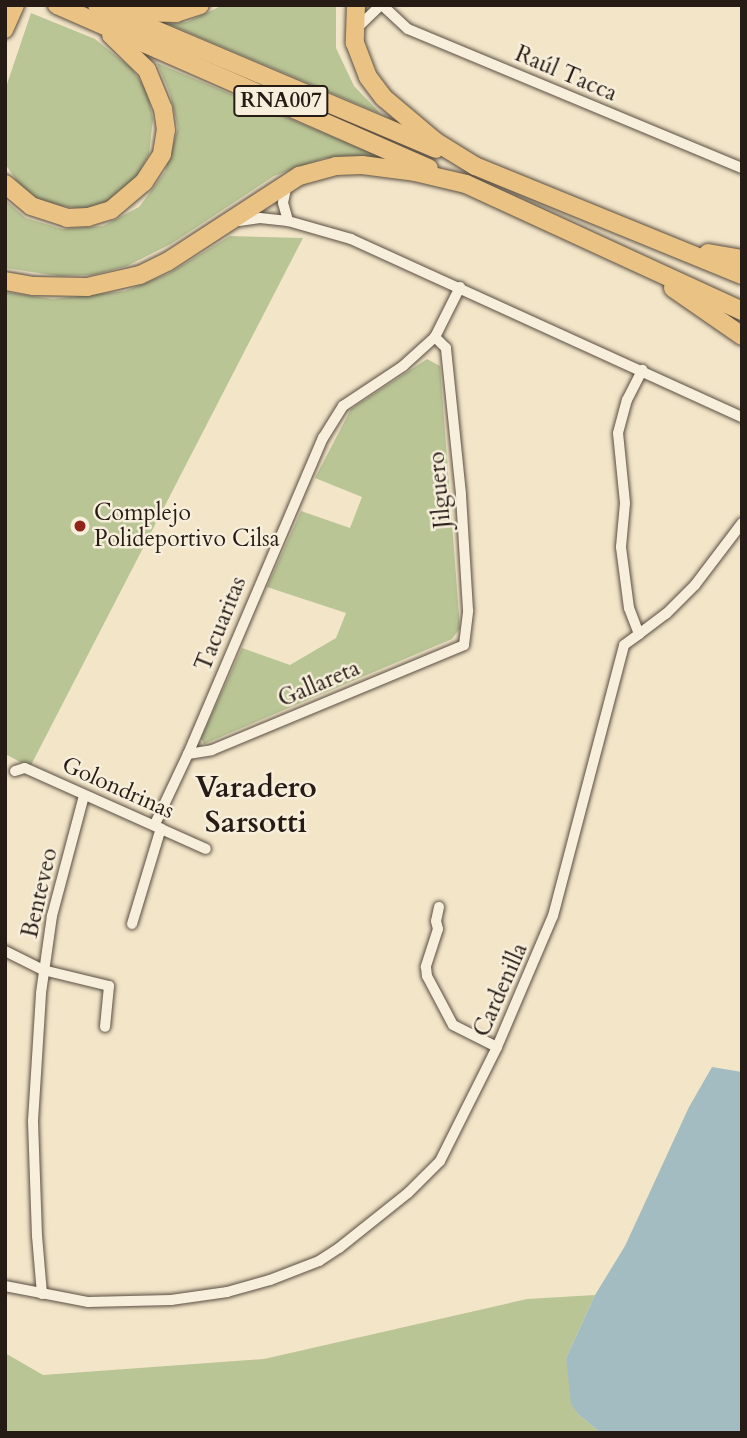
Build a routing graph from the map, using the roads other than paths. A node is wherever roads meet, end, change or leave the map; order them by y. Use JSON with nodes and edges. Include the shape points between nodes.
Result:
{"nodes":[{"id":1,"x":16,"y":5,"type":"edge"},
{"id":2,"x":200,"y":5,"type":"edge"},
{"id":3,"x":356,"y":5,"type":"edge"},
{"id":4,"x":381,"y":5,"type":"edge"},
{"id":5,"x":58,"y":6,"type":"edge"},
{"id":6,"x":99,"y":12,"type":"edge"},
{"id":7,"x":355,"y":29,"type":"junction"},
{"id":8,"x":5,"y":30,"type":"edge"},
{"id":9,"x":475,"y":166,"type":"junction"},
{"id":10,"x":742,"y":168,"type":"edge"},
{"id":11,"x":288,"y":182,"type":"junction"},
{"id":12,"x":5,"y":184,"type":"edge"},
{"id":13,"x":466,"y":184,"type":"junction"},
{"id":14,"x":288,"y":221,"type":"junction"},
{"id":15,"x":225,"y":224,"type":"junction"},
{"id":16,"x":667,"y":245,"type":"junction"},
{"id":17,"x":742,"y":259,"type":"edge"},
{"id":18,"x":633,"y":260,"type":"junction"},
{"id":19,"x":742,"y":275,"type":"edge"},
{"id":20,"x":5,"y":281,"type":"edge"},
{"id":21,"x":460,"y":287,"type":"junction"},
{"id":22,"x":742,"y":311,"type":"edge"},
{"id":23,"x":742,"y":336,"type":"edge"},
{"id":24,"x":435,"y":337,"type":"junction"},
{"id":25,"x":642,"y":370,"type":"junction"},
{"id":26,"x":742,"y":417,"type":"edge"},
{"id":27,"x":742,"y":523,"type":"edge"},
{"id":28,"x":742,"y":539,"type":"edge"},
{"id":29,"x":727,"y":542,"type":"junction"},
{"id":30,"x":639,"y":634,"type":"junction"},
{"id":31,"x":464,"y":645,"type":"joint"},
{"id":32,"x":188,"y":754,"type":"junction"},
{"id":33,"x":15,"y":771,"type":"dead end"},
{"id":34,"x":84,"y":796,"type":"junction"},
{"id":35,"x":158,"y":826,"type":"junction"},
{"id":36,"x":206,"y":849,"type":"dead end"},
{"id":37,"x":439,"y":907,"type":"dead end"},
{"id":38,"x":132,"y":924,"type":"dead end"},
{"id":39,"x":5,"y":951,"type":"edge"},
{"id":40,"x":43,"y":970,"type":"junction"},
{"id":41,"x":104,"y":1027,"type":"dead end"},
{"id":42,"x":497,"y":1047,"type":"junction"},
{"id":43,"x":5,"y":1286,"type":"edge"},
{"id":44,"x":42,"y":1294,"type":"junction"}],
"edges":[{"from":1,"to":8,"type":"main road"},
{"from":2,"to":6,"type":"highway","via":[[176,13]]},
{"from":3,"to":7,"type":"highway"},
{"from":4,"to":7,"type":"street"},
{"from":4,"to":10,"type":"street","name":"Raúl Tacca","via":[[408,29]]},
{"from":5,"to":6,"type":"highway","number":"RNA007"},
{"from":6,"to":9,"type":"highway","number":"RNA007"},
{"from":6,"to":12,"type":"highway","via":[[153,79],[166,130],[162,153],[128,199],[88,217],[47,213]]},
{"from":6,"to":13,"type":"highway","number":"RNA007"},
{"from":7,"to":9,"type":"highway","via":[[362,68],[374,87],[425,133]]},
{"from":9,"to":16,"type":"highway","number":"RNA007"},
{"from":11,"to":13,"type":"highway","via":[[311,171],[362,165]]},
{"from":11,"to":14,"type":"street","via":[[283,203]]},
{"from":11,"to":15,"type":"highway"},
{"from":13,"to":18,"type":"highway","number":"RNA007"},
{"from":14,"to":15,"type":"street","via":[[260,218]]},
{"from":14,"to":21,"type":"street","via":[[351,239]]},
{"from":15,"to":20,"type":"highway","via":[[167,262],[114,283],[61,287]]},
{"from":16,"to":17,"type":"highway","number":"RNA007"},
{"from":16,"to":19,"type":"highway","number":"RNA007"},
{"from":18,"to":22,"type":"highway","number":"RNA007"},
{"from":18,"to":23,"type":"highway","number":"RNA007"},
{"from":21,"to":24,"type":"street","name":"Tacuaritas"},
{"from":21,"to":25,"type":"street"},
{"from":24,"to":31,"type":"street","name":"Jilguero","via":[[446,348],[460,480],[468,610]]},
{"from":24,"to":32,"type":"street","name":"Tacuaritas","via":[[337,413],[282,527]]},
{"from":25,"to":26,"type":"street"},
{"from":25,"to":30,"type":"street","via":[[618,433],[625,503],[621,547],[629,608]]},
{"from":27,"to":29,"type":"street","name":"Cardenilla"},
{"from":28,"to":29,"type":"street"},
{"from":29,"to":30,"type":"street","name":"Cardenilla","via":[[695,585]]},
{"from":30,"to":42,"type":"street","name":"Cardenilla","via":[[624,645],[553,916]]},
{"from":31,"to":32,"type":"street","name":"Gallareta","via":[[212,750]]},
{"from":32,"to":35,"type":"street","name":"Tacuaritas"},
{"from":33,"to":34,"type":"street","name":"Golondrinas","via":[[25,768]]},
{"from":34,"to":35,"type":"street","name":"Golondrinas"},
{"from":34,"to":40,"type":"street","name":"Benteveo","via":[[52,916]]},
{"from":35,"to":36,"type":"street","name":"Golondrinas"},
{"from":35,"to":38,"type":"street","name":"Tacuaritas"},
{"from":37,"to":42,"type":"street","via":[[427,976],[453,1025]]},
{"from":39,"to":40,"type":"street"},
{"from":40,"to":41,"type":"street","via":[[109,986]]},
{"from":40,"to":44,"type":"street","name":"Benteveo","via":[[33,1121]]},
{"from":42,"to":44,"type":"street","name":"Cardenilla","via":[[440,1161],[408,1193],[319,1261],[227,1292],[171,1300],[88,1302]]},
{"from":43,"to":44,"type":"street","name":"Cardenilla"}]}
